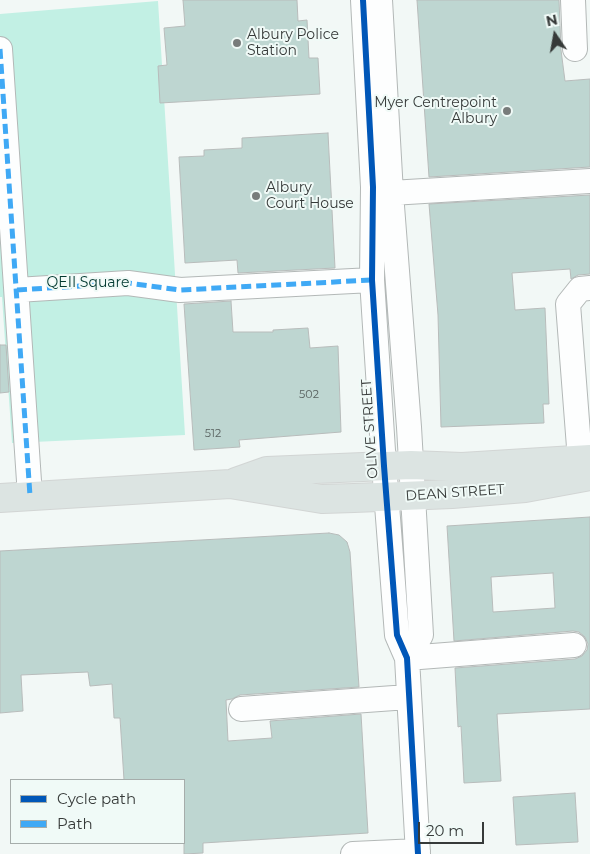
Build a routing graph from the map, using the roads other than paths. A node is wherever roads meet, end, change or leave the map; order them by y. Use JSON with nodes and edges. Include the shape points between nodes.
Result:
{"nodes":[{"id":1,"x":363,"y":0,"type":"edge"},
{"id":2,"x":380,"y":0,"type":"edge"},
{"id":3,"x":573,"y":0,"type":"edge"},
{"id":4,"x":0,"y":48,"type":"edge"},
{"id":5,"x":575,"y":49,"type":"dead end"},
{"id":6,"x":376,"y":89,"type":"junction"},
{"id":7,"x":590,"y":181,"type":"edge"},
{"id":8,"x":391,"y":193,"type":"junction"},
{"id":9,"x":372,"y":280,"type":"junction"},
{"id":10,"x":590,"y":288,"type":"edge"},
{"id":11,"x":17,"y":290,"type":"junction"},
{"id":12,"x":411,"y":465,"type":"junction"},
{"id":13,"x":587,"y":465,"type":"edge"},
{"id":14,"x":384,"y":466,"type":"junction"},
{"id":15,"x":230,"y":484,"type":"junction"},
{"id":16,"x":30,"y":496,"type":"junction"},
{"id":17,"x":400,"y":496,"type":"junction"},
{"id":18,"x":0,"y":498,"type":"edge"},
{"id":19,"x":574,"y":645,"type":"dead end"},
{"id":20,"x":407,"y":658,"type":"junction"},
{"id":21,"x":408,"y":697,"type":"junction"},
{"id":22,"x":241,"y":709,"type":"dead end"},
{"id":23,"x":418,"y":852,"type":"edge"},
{"id":24,"x":353,"y":854,"type":"edge"}],
"edges":[{"from":1,"to":6,"type":"street","name":"OLIVE STREET"},
{"from":2,"to":6,"type":"street","name":"OLIVE STREET"},
{"from":3,"to":5,"type":"street"},
{"from":4,"to":11,"type":"street"},
{"from":6,"to":8,"type":"street","name":"OLIVE STREET"},
{"from":6,"to":9,"type":"street","name":"OLIVE STREET"},
{"from":7,"to":8,"type":"street"},
{"from":8,"to":12,"type":"street","name":"OLIVE STREET"},
{"from":9,"to":11,"type":"street","via":[[180,290],[128,283]]},
{"from":9,"to":14,"type":"street","name":"OLIVE STREET"},
{"from":10,"to":13,"type":"street","via":[[580,289],[568,304]]},
{"from":11,"to":16,"type":"street"},
{"from":12,"to":13,"type":"main road","name":"DEAN STREET"},
{"from":12,"to":14,"type":"main road","name":"DEAN STREET"},
{"from":12,"to":17,"type":"street","name":"OLIVE STREET"},
{"from":13,"to":17,"type":"main road","name":"DEAN STREET","via":[[525,488]]},
{"from":14,"to":15,"type":"main road","name":"DEAN STREET","via":[[267,471]]},
{"from":14,"to":17,"type":"street","name":"OLIVE STREET"},
{"from":15,"to":16,"type":"main road","name":"DEAN STREET"},
{"from":15,"to":17,"type":"main road","name":"DEAN STREET","via":[[322,499]]},
{"from":16,"to":18,"type":"main road","name":"DEAN STREET"},
{"from":17,"to":20,"type":"street","name":"OLIVE STREET","via":[[397,635]]},
{"from":19,"to":20,"type":"street"},
{"from":20,"to":21,"type":"street","name":"OLIVE STREET"},
{"from":21,"to":22,"type":"street"},
{"from":21,"to":23,"type":"street","name":"OLIVE STREET"},
{"from":23,"to":24,"type":"street"}]}
